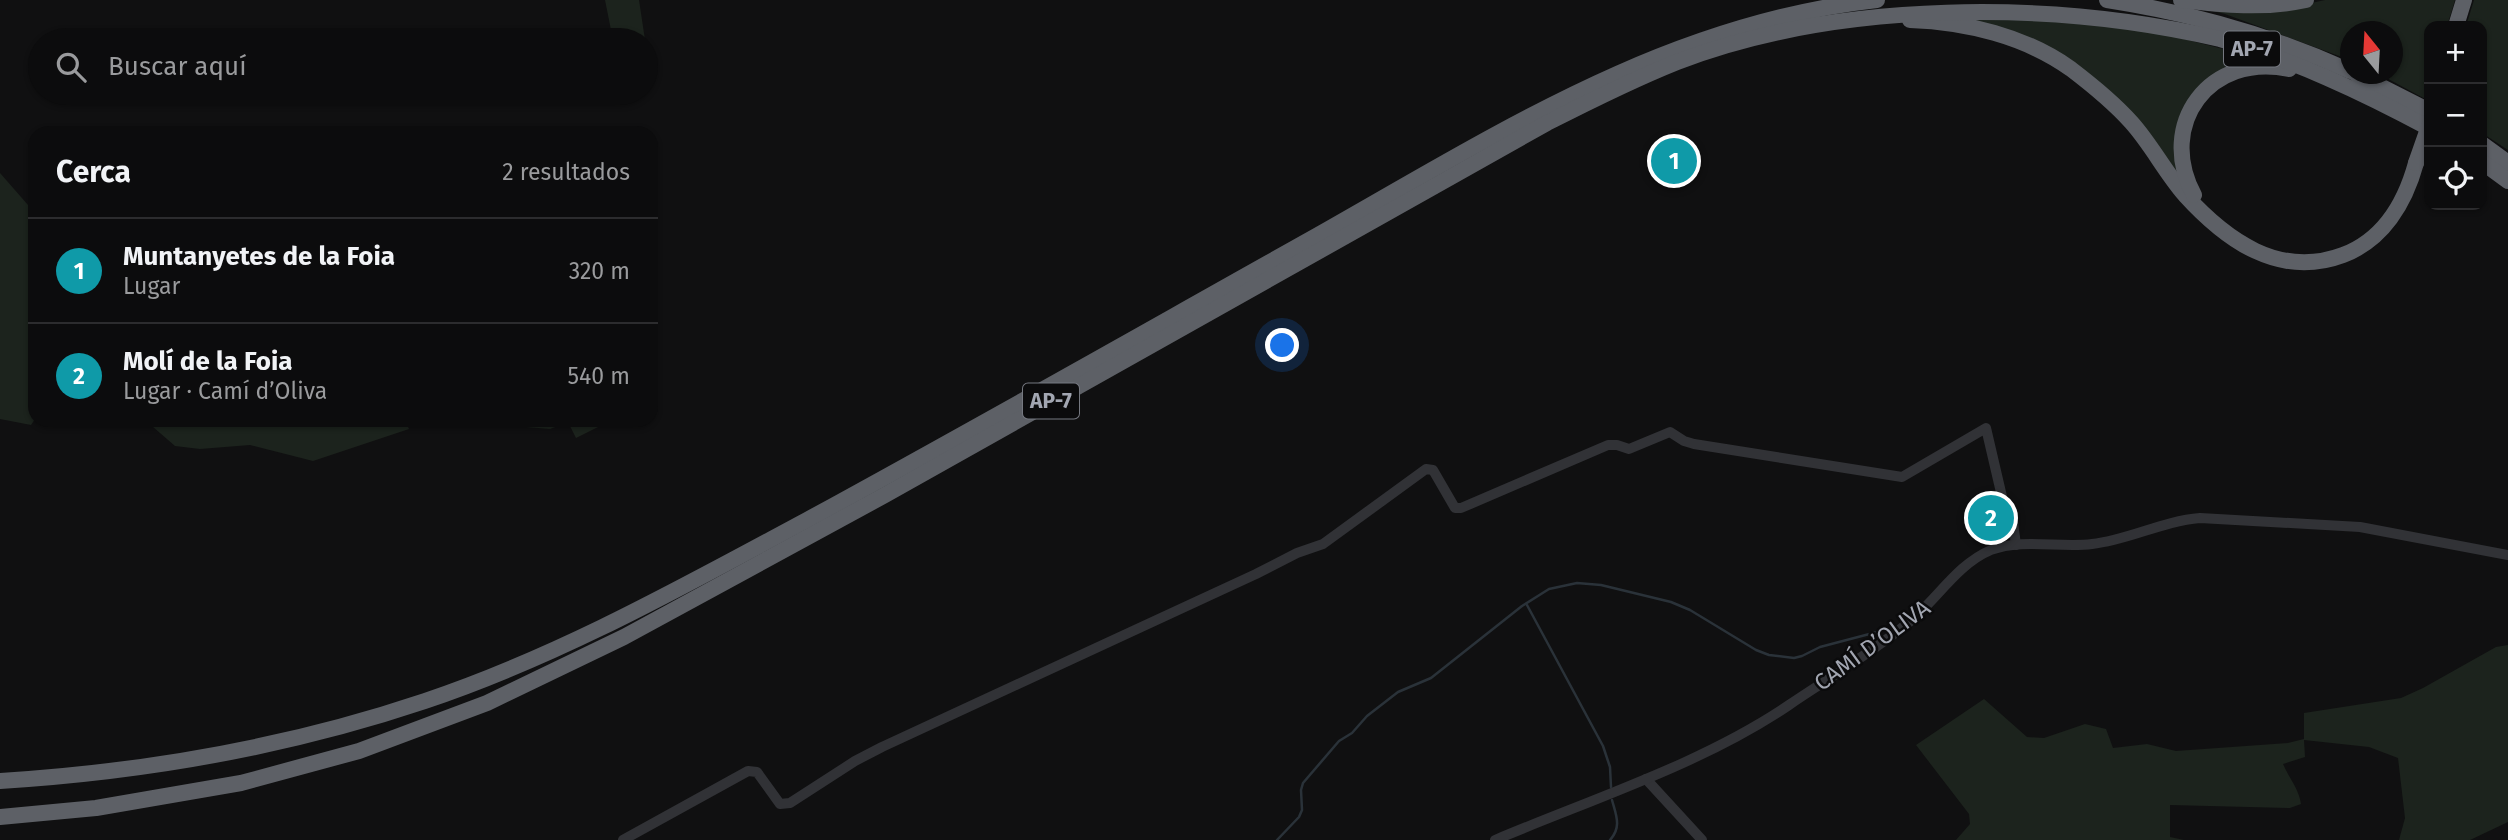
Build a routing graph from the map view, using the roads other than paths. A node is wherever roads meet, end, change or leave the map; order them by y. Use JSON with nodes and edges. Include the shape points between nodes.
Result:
{"nodes":[{"id":1,"x":1870,"y":0,"type":"edge"},
{"id":2,"x":1877,"y":0,"type":"edge"},
{"id":3,"x":2181,"y":0,"type":"edge"},
{"id":4,"x":2306,"y":0,"type":"edge"},
{"id":5,"x":2464,"y":0,"type":"edge"},
{"id":6,"x":2105,"y":5,"type":"edge"},
{"id":7,"x":2458,"y":21,"type":"edge"},
{"id":8,"x":1782,"y":30,"type":"junction"},
{"id":9,"x":2340,"y":74,"type":"edge"},
{"id":10,"x":2340,"y":75,"type":"edge"},
{"id":11,"x":2362,"y":84,"type":"edge"},
{"id":12,"x":2368,"y":84,"type":"edge"},
{"id":13,"x":2424,"y":109,"type":"edge"},
{"id":14,"x":2424,"y":124,"type":"edge"},
{"id":15,"x":2424,"y":141,"type":"edge"},
{"id":16,"x":2486,"y":147,"type":"edge"},
{"id":17,"x":2508,"y":163,"type":"edge"},
{"id":18,"x":2487,"y":166,"type":"edge"},
{"id":19,"x":2508,"y":181,"type":"edge"},
{"id":20,"x":2204,"y":212,"type":"junction"},
{"id":21,"x":2016,"y":545,"type":"junction"},
{"id":22,"x":2508,"y":555,"type":"edge"},
{"id":23,"x":1646,"y":779,"type":"junction"},
{"id":24,"x":0,"y":781,"type":"edge"},
{"id":25,"x":0,"y":817,"type":"edge"},
{"id":26,"x":623,"y":840,"type":"edge"},
{"id":27,"x":1495,"y":840,"type":"edge"},
{"id":28,"x":1702,"y":840,"type":"edge"}],
"edges":[{"from":1,"to":2,"type":"highway","number":"AP-7"},
{"from":1,"to":24,"type":"highway","number":"AP-7","via":[[1734,29],[1602,79],[867,488],[539,658],[428,700],[269,743],[114,771]]},
{"from":3,"to":4,"type":"highway","via":[[2238,6]]},
{"from":5,"to":7,"type":"highway"},
{"from":6,"to":8,"type":"highway","number":"AP-7","via":[[1867,15]]},
{"from":6,"to":9,"type":"highway","number":"AP-7","via":[[2160,17],[2297,64]]},
{"from":8,"to":20,"type":"highway","via":[[1805,32],[1894,20],[1948,23],[2017,41],[2068,68],[2112,103],[2185,195]]},
{"from":8,"to":25,"type":"highway","number":"AP-7","via":[[1678,62],[1547,123],[862,507],[624,637],[487,703],[359,751],[241,783],[96,808]]},
{"from":10,"to":20,"type":"highway","via":[[2268,66],[2237,70],[2211,84],[2186,117],[2181,138],[2183,172]]},
{"from":11,"to":14,"type":"highway","number":"AP-7"},
{"from":12,"to":13,"type":"highway","number":"AP-7"},
{"from":15,"to":20,"type":"highway","bridge":true,"via":[[2404,198],[2385,226],[2358,248],[2325,260],[2290,262],[2256,253]]},
{"from":16,"to":17,"type":"highway"},
{"from":18,"to":19,"type":"highway"},
{"from":21,"to":22,"type":"street","name":"CAMÍ D’OLIVA","via":[[2094,544],[2200,518],[2361,527]]},
{"from":21,"to":23,"type":"street","name":"CAMÍ D’OLIVA","via":[[1970,562],[1906,625],[1768,719]]},
{"from":21,"to":26,"type":"street","via":[[1986,428],[1902,477],[1694,444],[1670,432],[1629,449],[1608,445],[1461,509],[1455,508],[1433,470],[1426,469],[1323,544],[882,747],[790,803],[780,804],[757,772],[748,771]]},
{"from":23,"to":27,"type":"street","name":"CAMÍ D’OLIVA"},
{"from":23,"to":28,"type":"street"}]}
